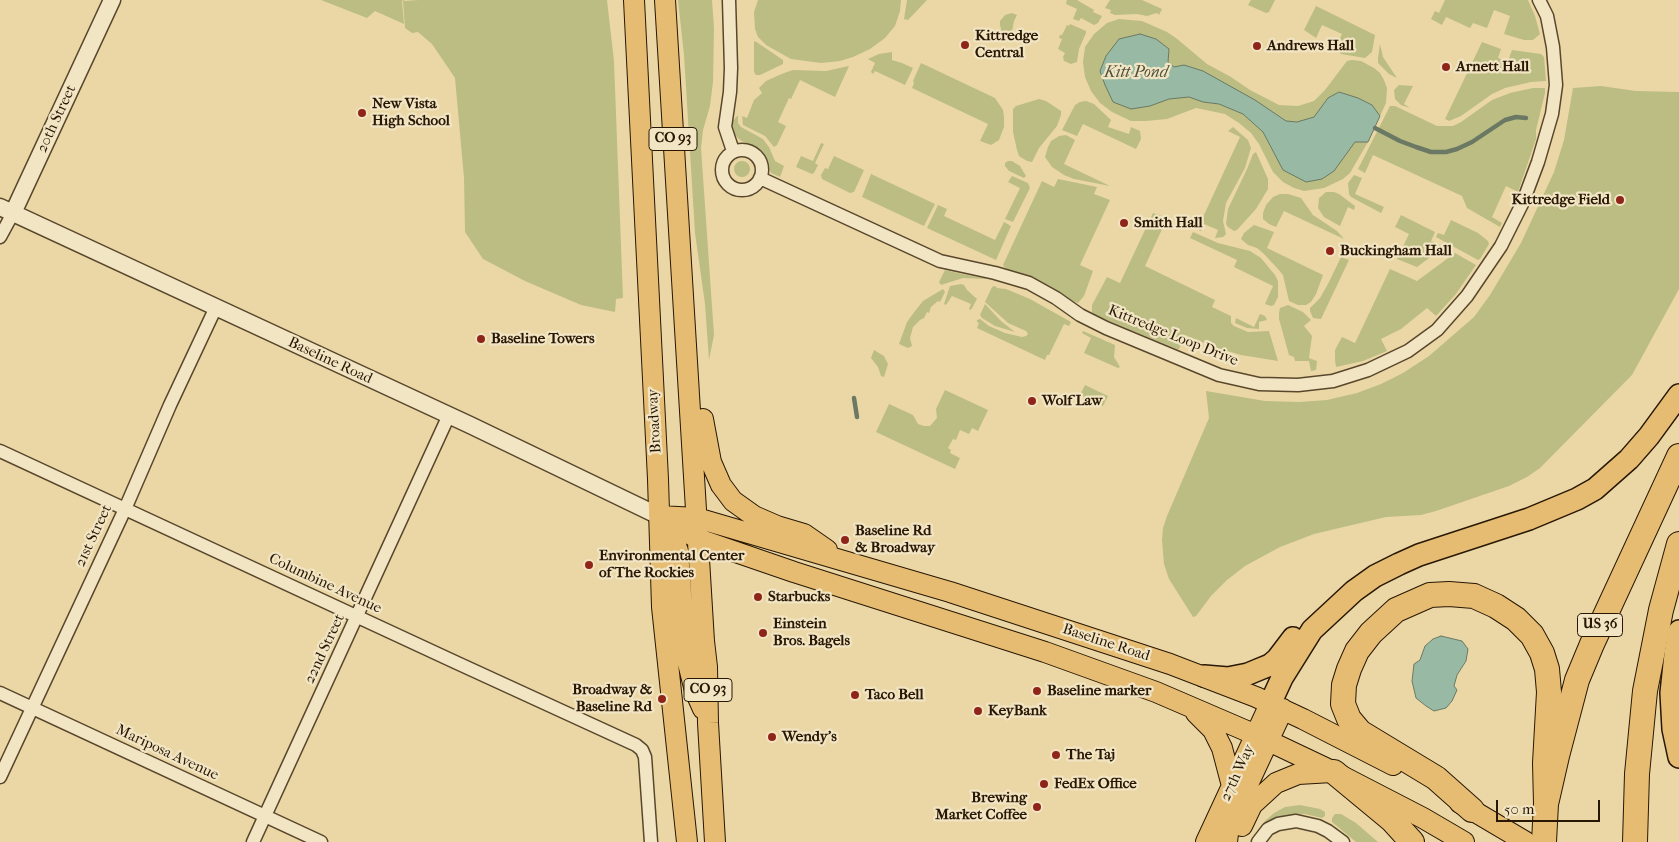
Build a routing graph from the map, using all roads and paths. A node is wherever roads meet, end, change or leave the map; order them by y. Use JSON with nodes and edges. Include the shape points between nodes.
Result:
{"nodes":[{"id":1,"x":112,"y":0,"type":"edge"},
{"id":2,"x":634,"y":0,"type":"edge"},
{"id":3,"x":665,"y":0,"type":"edge"},
{"id":4,"x":729,"y":0,"type":"edge"},
{"id":5,"x":1539,"y":0,"type":"edge"},
{"id":6,"x":733,"y":151,"type":"junction"},
{"id":7,"x":760,"y":178,"type":"junction"},
{"id":8,"x":6,"y":210,"type":"edge"},
{"id":9,"x":0,"y":238,"type":"edge"},
{"id":10,"x":682,"y":278,"type":"junction"},
{"id":11,"x":216,"y":307,"type":"junction"},
{"id":12,"x":1679,"y":395,"type":"edge"},
{"id":13,"x":449,"y":415,"type":"junction"},
{"id":14,"x":0,"y":450,"type":"edge"},
{"id":15,"x":1679,"y":456,"type":"edge"},
{"id":16,"x":125,"y":509,"type":"junction"},
{"id":17,"x":659,"y":516,"type":"junction"},
{"id":18,"x":697,"y":518,"type":"junction"},
{"id":19,"x":698,"y":539,"type":"junction"},
{"id":20,"x":1679,"y":544,"type":"edge"},
{"id":21,"x":1443,"y":548,"type":"junction"},
{"id":22,"x":846,"y":562,"type":"junction"},
{"id":23,"x":966,"y":598,"type":"junction"},
{"id":24,"x":932,"y":616,"type":"junction"},
{"id":25,"x":358,"y":617,"type":"junction"},
{"id":26,"x":1679,"y":631,"type":"edge"},
{"id":27,"x":1204,"y":676,"type":"junction"},
{"id":28,"x":0,"y":694,"type":"edge"},
{"id":29,"x":1184,"y":703,"type":"junction"},
{"id":30,"x":1276,"y":707,"type":"junction"},
{"id":31,"x":32,"y":709,"type":"junction"},
{"id":32,"x":708,"y":723,"type":"junction"},
{"id":33,"x":1262,"y":738,"type":"junction"},
{"id":34,"x":1679,"y":757,"type":"edge"},
{"id":35,"x":1334,"y":772,"type":"junction"},
{"id":36,"x":0,"y":777,"type":"edge"},
{"id":37,"x":1232,"y":786,"type":"junction"},
{"id":38,"x":1546,"y":804,"type":"junction"},
{"id":39,"x":1472,"y":810,"type":"junction"},
{"id":40,"x":266,"y":816,"type":"junction"},
{"id":41,"x":253,"y":842,"type":"edge"},
{"id":42,"x":321,"y":842,"type":"edge"},
{"id":43,"x":651,"y":842,"type":"edge"},
{"id":44,"x":687,"y":842,"type":"edge"},
{"id":45,"x":715,"y":842,"type":"edge"},
{"id":46,"x":1206,"y":842,"type":"edge"},
{"id":47,"x":1227,"y":842,"type":"edge"},
{"id":48,"x":1235,"y":842,"type":"edge"},
{"id":49,"x":1258,"y":842,"type":"edge"},
{"id":50,"x":1342,"y":842,"type":"edge"},
{"id":51,"x":1412,"y":842,"type":"edge"},
{"id":52,"x":1464,"y":842,"type":"edge"},
{"id":53,"x":1526,"y":842,"type":"edge"},
{"id":54,"x":1544,"y":842,"type":"edge"},
{"id":55,"x":1635,"y":842,"type":"edge"}],
"edges":[{"from":1,"to":8,"type":"street","name":"20th Street"},
{"from":2,"to":17,"type":"main road","name":"Broadway","number":"CO 93"},
{"from":3,"to":10,"type":"main road","number":"CO 93"},
{"from":4,"to":6,"type":"street","via":[[731,68],[725,127]]},
{"from":5,"to":7,"type":"street","name":"Kittredge Loop Drive","via":[[1547,16],[1553,47],[1556,85],[1552,114],[1526,194],[1501,246],[1467,296],[1437,330],[1384,363],[1333,381],[1298,385],[1260,384],[1219,375],[1106,328],[1029,283],[940,261]]},
{"from":6,"to":7,"type":"street","via":[[745,150],[756,155],[762,166]]},
{"from":6,"to":7,"type":"street","via":[[725,158],[722,168],[728,184],[744,190],[754,186]]},
{"from":8,"to":9,"type":"street","name":"20th Street"},
{"from":8,"to":11,"type":"street","name":"Baseline Road"},
{"from":10,"to":18,"type":"main road","number":"CO 93"},
{"from":10,"to":22,"type":"main road","via":[[706,441],[721,485],[732,501],[745,511],[804,534]]},
{"from":11,"to":13,"type":"street","name":"Baseline Road"},
{"from":11,"to":16,"type":"street","name":"21st Street"},
{"from":12,"to":21,"type":"highway","via":[[1629,459],[1595,489],[1529,520]]},
{"from":13,"to":17,"type":"street","name":"Baseline Road"},
{"from":13,"to":25,"type":"street","name":"22nd Street"},
{"from":14,"to":16,"type":"street","name":"Columbine Avenue"},
{"from":15,"to":38,"type":"highway","number":"US 36","via":[[1577,680]]},
{"from":16,"to":25,"type":"street","name":"Columbine Avenue"},
{"from":16,"to":31,"type":"street","name":"21st Street"},
{"from":17,"to":18,"type":"main road","name":"Baseline Road"},
{"from":17,"to":19,"type":"main road","name":"Baseline Road"},
{"from":17,"to":32,"type":"main road","via":[[672,534],[678,551],[686,652]]},
{"from":17,"to":44,"type":"main road","name":"Broadway","number":"CO 93","via":[[662,607]]},
{"from":18,"to":19,"type":"main road","number":"CO 93"},
{"from":18,"to":22,"type":"main road","name":"Baseline Road"},
{"from":19,"to":24,"type":"main road","name":"Baseline Road"},
{"from":19,"to":32,"type":"main road","number":"CO 93"},
{"from":20,"to":55,"type":"highway","via":[[1650,659],[1640,737]]},
{"from":21,"to":27,"type":"highway","via":[[1398,556],[1360,571],[1324,600],[1270,665],[1228,678]]},
{"from":21,"to":30,"type":"highway","via":[[1375,576],[1340,603],[1312,630],[1282,678]]},
{"from":22,"to":23,"type":"main road","name":"Baseline Road"},
{"from":23,"to":24,"type":"main road","via":[[952,601]]},
{"from":23,"to":27,"type":"main road","name":"Baseline Road"},
{"from":24,"to":29,"type":"main road","name":"Baseline Road","via":[[1088,666]]},
{"from":25,"to":40,"type":"street","name":"22nd Street"},
{"from":25,"to":43,"type":"street","name":"Columbine Avenue","via":[[636,745],[645,758]]},
{"from":26,"to":34,"type":"highway","via":[[1671,693]]},
{"from":27,"to":30,"type":"main road","name":"Baseline Road"},
{"from":28,"to":31,"type":"street","name":"Mariposa Avenue"},
{"from":29,"to":33,"type":"main road","name":"Baseline Road"},
{"from":29,"to":37,"type":"main road","via":[[1213,730],[1222,748]]},
{"from":30,"to":33,"type":"main road","name":"27th Way"},
{"from":30,"to":39,"type":"main road","name":"Baseline Road","via":[[1373,753]]},
{"from":31,"to":36,"type":"street","name":"21st Street"},
{"from":31,"to":40,"type":"street","name":"Mariposa Avenue"},
{"from":32,"to":45,"type":"main road","number":"CO 93"},
{"from":33,"to":35,"type":"main road","name":"Baseline Road"},
{"from":33,"to":37,"type":"main road","name":"27th Way"},
{"from":33,"to":47,"type":"main road","name":"27th Way","via":[[1229,825]]},
{"from":35,"to":48,"type":"main road","via":[[1298,774],[1276,783],[1252,805]]},
{"from":35,"to":51,"type":"highway","via":[[1392,820]]},
{"from":35,"to":52,"type":"main road","name":"Baseline Road"},
{"from":37,"to":46,"type":"main road","name":"27th Way"},
{"from":38,"to":39,"type":"highway","via":[[1549,692],[1542,653],[1522,624],[1496,606],[1474,596],[1430,595],[1396,610],[1371,632],[1349,669],[1343,704],[1349,719],[1360,732],[1436,778]]},
{"from":38,"to":54,"type":"highway","number":"US 36"},
{"from":39,"to":53,"type":"main road","name":"Baseline Road"},
{"from":40,"to":41,"type":"street","name":"22nd Street"},
{"from":40,"to":42,"type":"street","name":"Mariposa Avenue"},
{"from":49,"to":50,"type":"street","via":[[1268,829],[1296,821],[1318,826]]}]}
